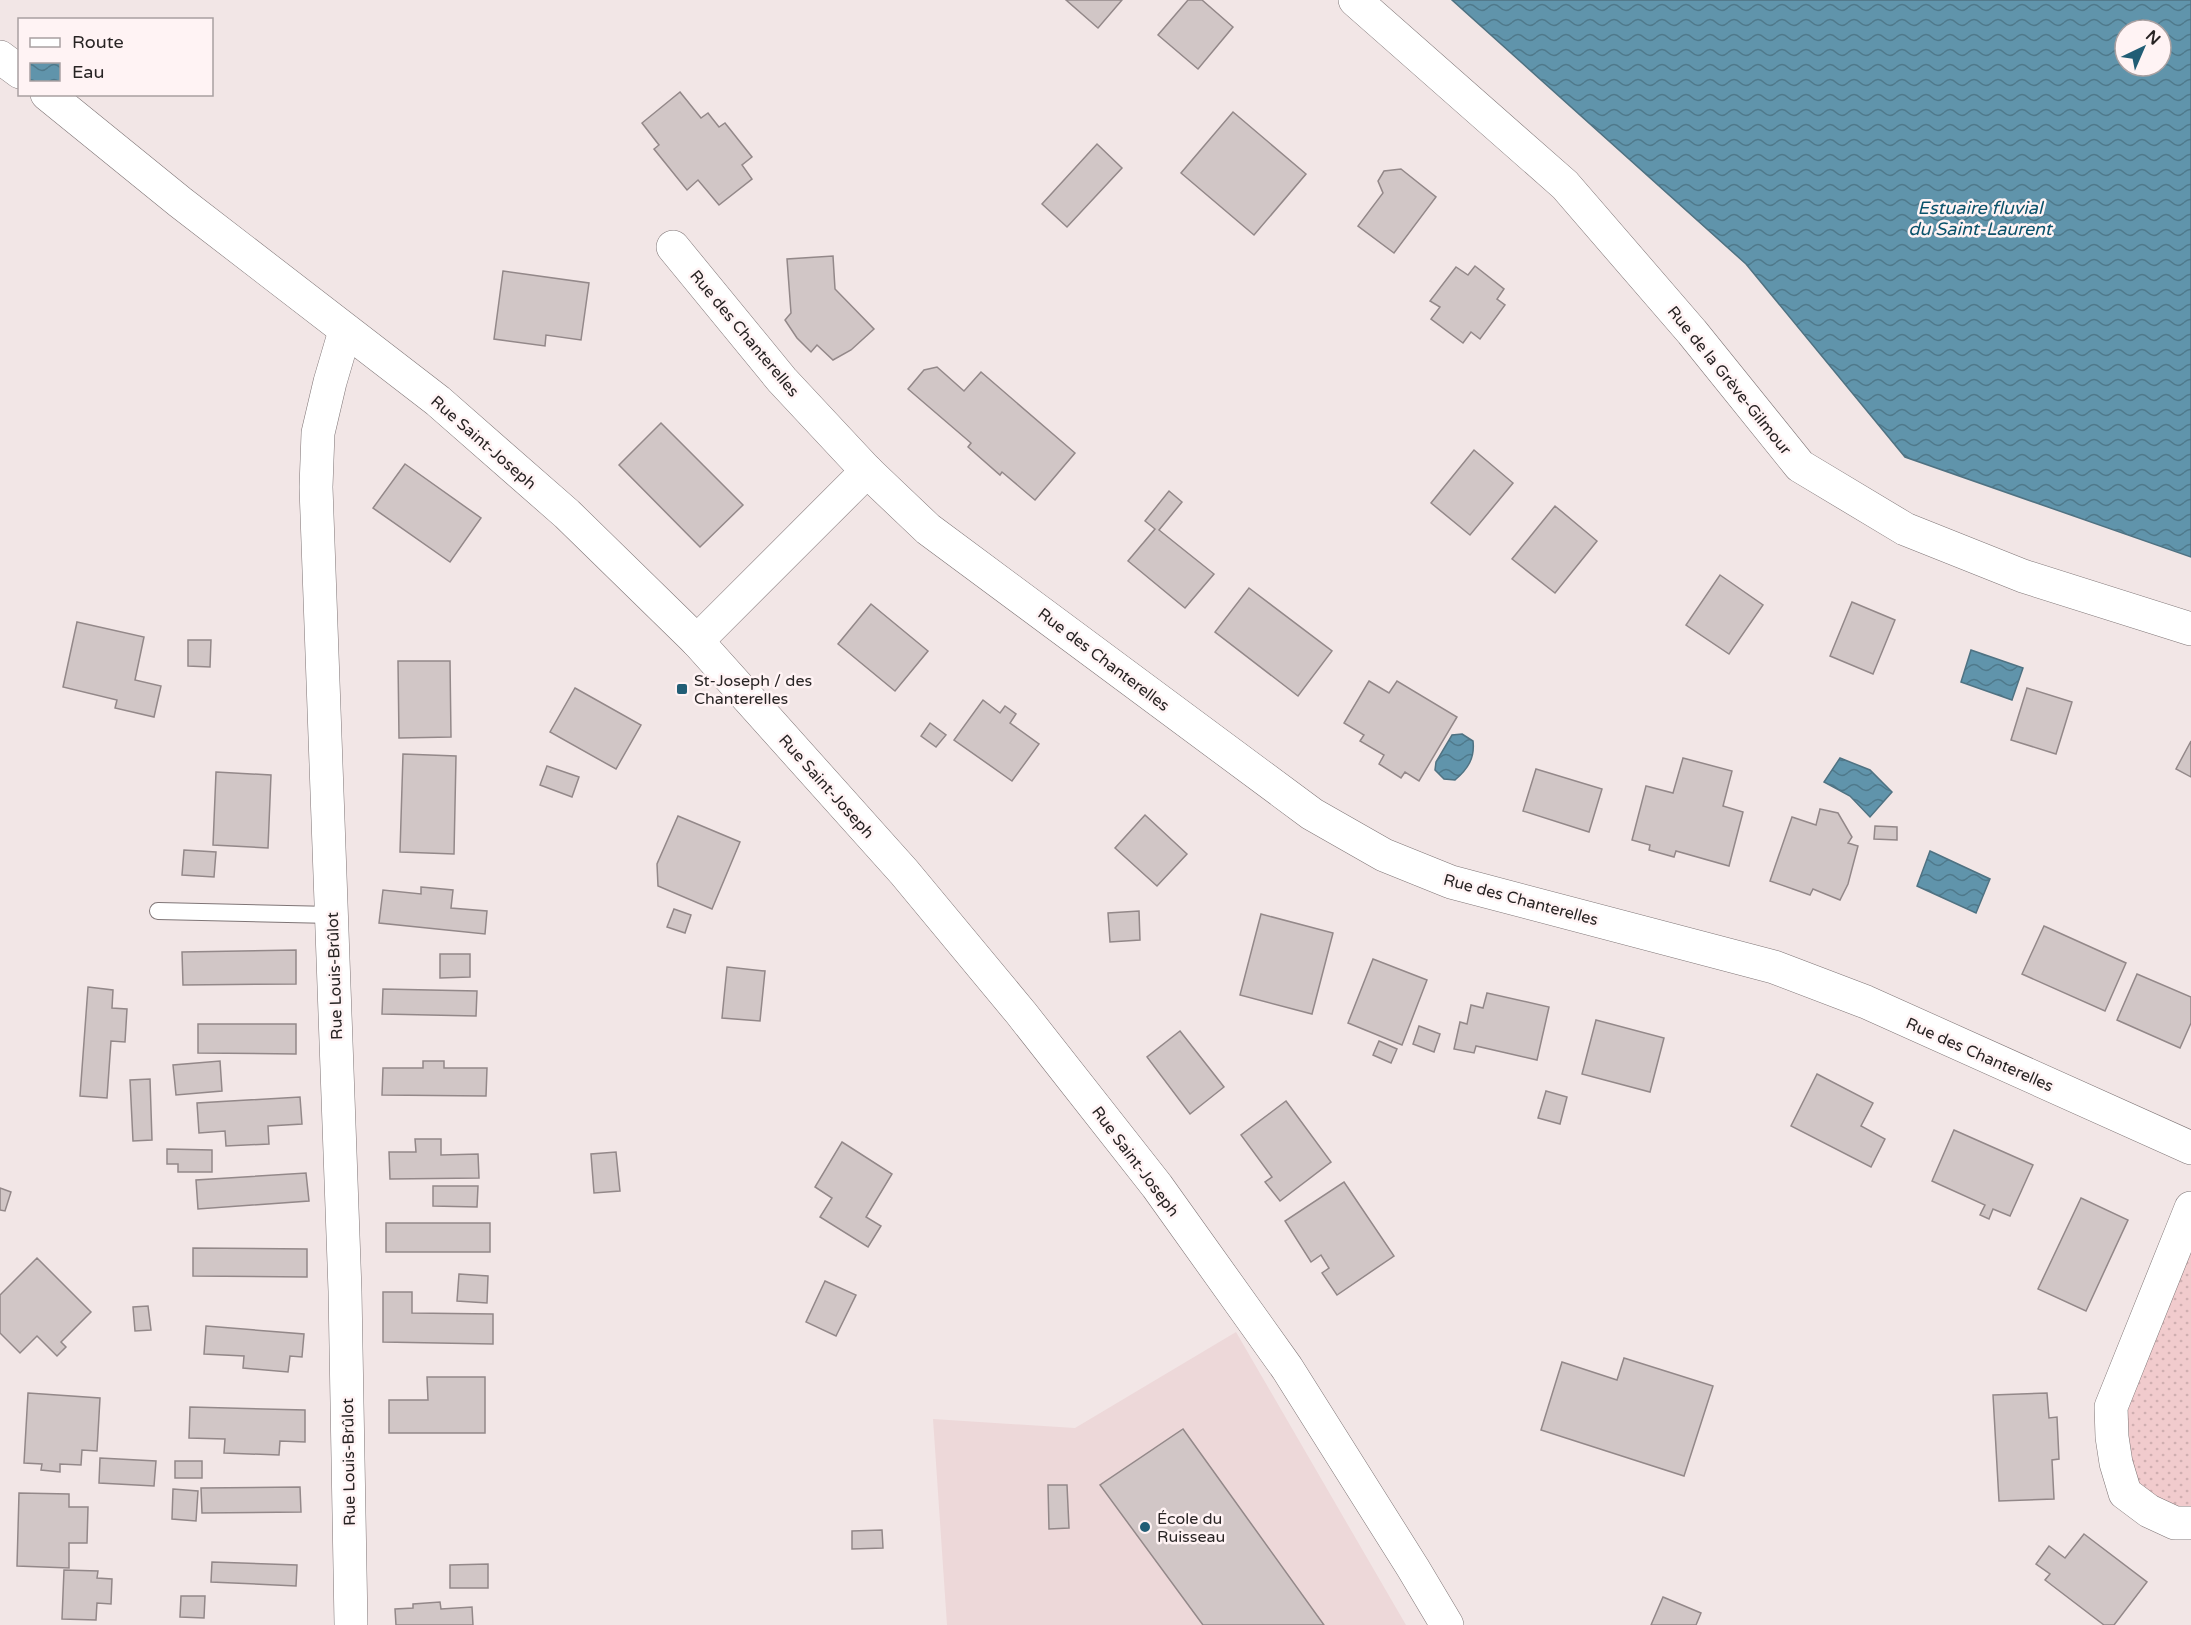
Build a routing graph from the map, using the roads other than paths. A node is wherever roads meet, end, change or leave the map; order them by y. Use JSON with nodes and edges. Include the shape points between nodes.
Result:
{"nodes":[{"id":1,"x":1355,"y":0,"type":"edge"},
{"id":2,"x":0,"y":57,"type":"edge"},
{"id":3,"x":18,"y":70,"type":"edge"},
{"id":4,"x":49,"y":96,"type":"edge"},
{"id":5,"x":673,"y":247,"type":"dead end"},
{"id":6,"x":345,"y":331,"type":"junction"},
{"id":7,"x":867,"y":471,"type":"junction"},
{"id":8,"x":2191,"y":629,"type":"edge"},
{"id":9,"x":697,"y":641,"type":"junction"},
{"id":10,"x":158,"y":911,"type":"dead end"},
{"id":11,"x":332,"y":915,"type":"junction"},
{"id":12,"x":2191,"y":1149,"type":"edge"},
{"id":13,"x":2191,"y":1208,"type":"edge"},
{"id":14,"x":2191,"y":1523,"type":"edge"},
{"id":15,"x":351,"y":1625,"type":"edge"},
{"id":16,"x":1447,"y":1625,"type":"edge"}],
"edges":[{"from":1,"to":8,"type":"street","name":"Rue de la Grève-Gilmour","via":[[1565,185],[1692,332],[1800,466],[1905,528],[2023,576]]},
{"from":2,"to":3,"type":"street"},
{"from":4,"to":6,"type":"street","name":"Rue Saint-Joseph"},
{"from":5,"to":7,"type":"street","name":"Rue des Chanterelles","via":[[782,380]]},
{"from":6,"to":9,"type":"street","name":"Rue Saint-Joseph","via":[[438,401],[558,507]]},
{"from":6,"to":11,"type":"street","name":"Rue Louis-Brûlot","via":[[318,433],[316,487]]},
{"from":7,"to":9,"type":"street"},
{"from":7,"to":12,"type":"street","name":"Rue des Chanterelles","via":[[928,529],[1216,743],[1312,814],[1384,855],[1450,882],[1774,967],[1866,1002]]},
{"from":9,"to":16,"type":"street","name":"Rue Saint-Joseph","via":[[911,881],[1157,1186],[1287,1368]]},
{"from":10,"to":11,"type":"lane"},
{"from":11,"to":15,"type":"street","name":"Rue Louis-Brûlot"},
{"from":13,"to":14,"type":"street","via":[[2111,1407],[2116,1463],[2125,1493],[2149,1511],[2175,1523]]}]}
